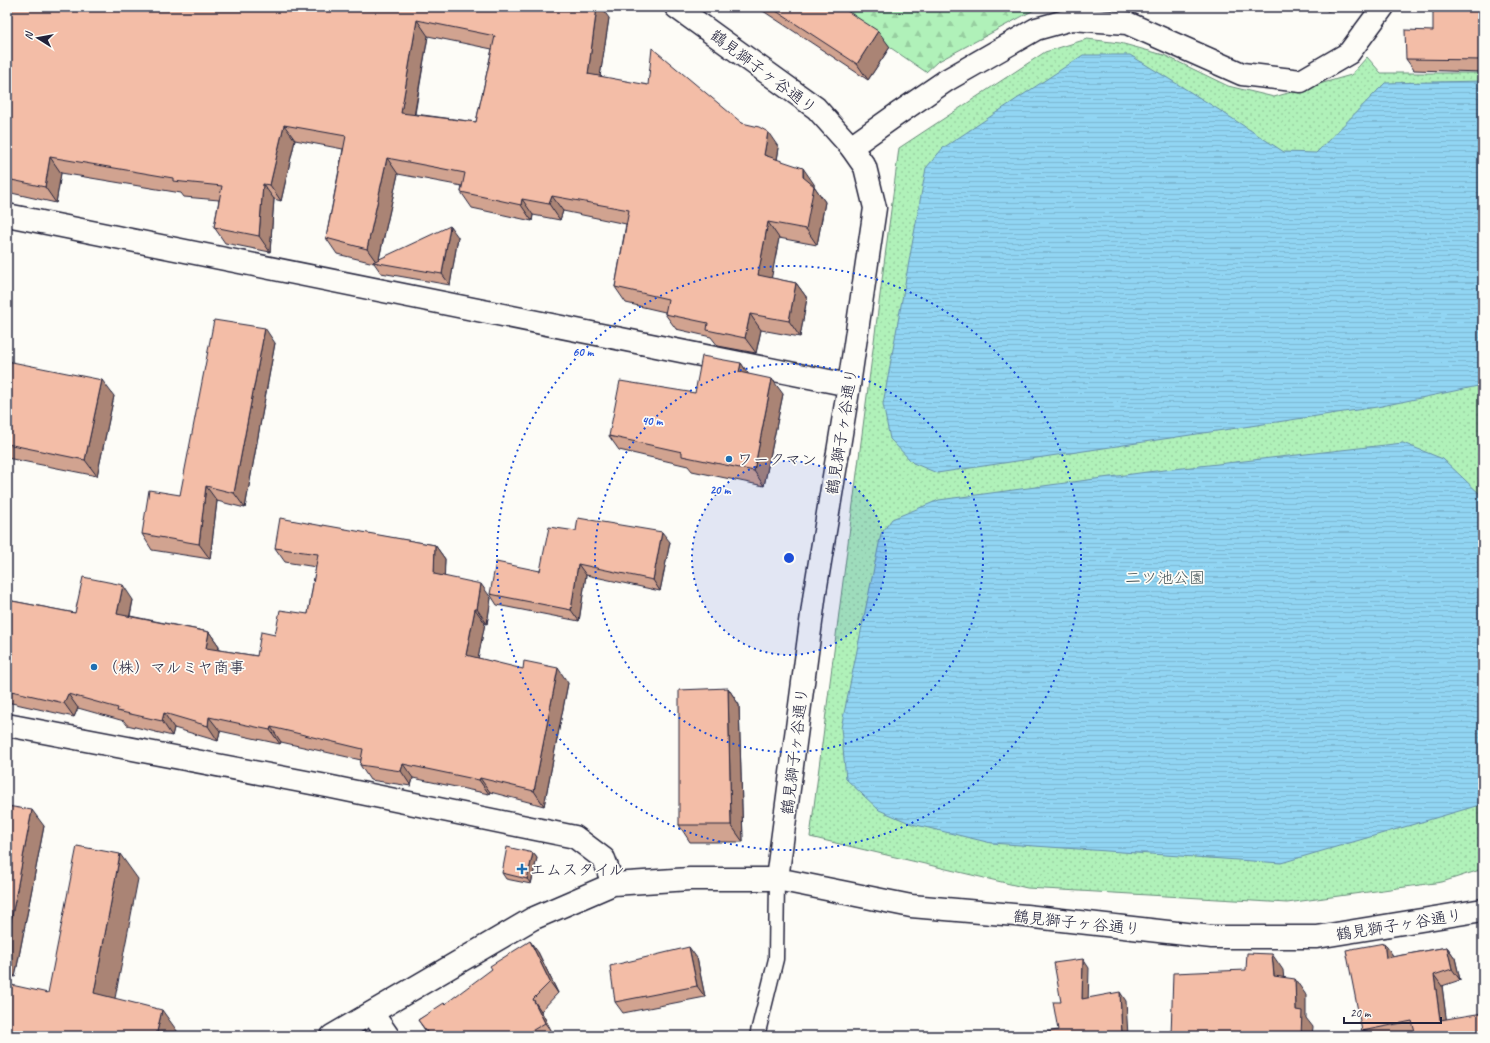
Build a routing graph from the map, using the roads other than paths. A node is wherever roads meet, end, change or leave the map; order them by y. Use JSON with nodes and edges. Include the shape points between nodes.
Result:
{"nodes":[{"id":1,"x":676,"y":7,"type":"edge"},
{"id":2,"x":1383,"y":7,"type":"edge"},
{"id":3,"x":851,"y":147,"type":"junction"},
{"id":4,"x":7,"y":215,"type":"edge"},
{"id":5,"x":849,"y":384,"type":"junction"},
{"id":6,"x":7,"y":725,"type":"edge"},
{"id":7,"x":777,"y":879,"type":"junction"},
{"id":8,"x":613,"y":884,"type":"junction"},
{"id":9,"x":1483,"y":910,"type":"edge"},
{"id":10,"x":372,"y":1013,"type":"junction"},
{"id":11,"x":332,"y":1036,"type":"edge"},
{"id":12,"x":388,"y":1036,"type":"edge"},
{"id":13,"x":757,"y":1036,"type":"edge"}],
"edges":[{"from":1,"to":3,"type":"street","name":"鶴見獅子ヶ谷通り","via":[[816,108]]},
{"from":2,"to":3,"type":"street","via":[[1349,53],[1301,81],[1242,74],[1127,23],[1072,19],[1036,29],[954,76]]},
{"from":3,"to":5,"type":"street","name":"鶴見獅子ヶ谷通り","via":[[865,168],[875,208]]},
{"from":4,"to":5,"type":"street"},
{"from":5,"to":7,"type":"street","name":"鶴見獅子ヶ谷通り","via":[[815,592]]},
{"from":6,"to":8,"type":"street","via":[[327,786],[574,837],[604,859]]},
{"from":7,"to":8,"type":"street","via":[[690,879]]},
{"from":7,"to":9,"type":"street","name":"鶴見獅子ヶ谷通り","via":[[911,906],[1212,937],[1317,937]]},
{"from":7,"to":13,"type":"lane","via":[[776,959]]},
{"from":8,"to":10,"type":"street","via":[[532,919]]},
{"from":10,"to":11,"type":"street"},
{"from":10,"to":12,"type":"street"}]}
